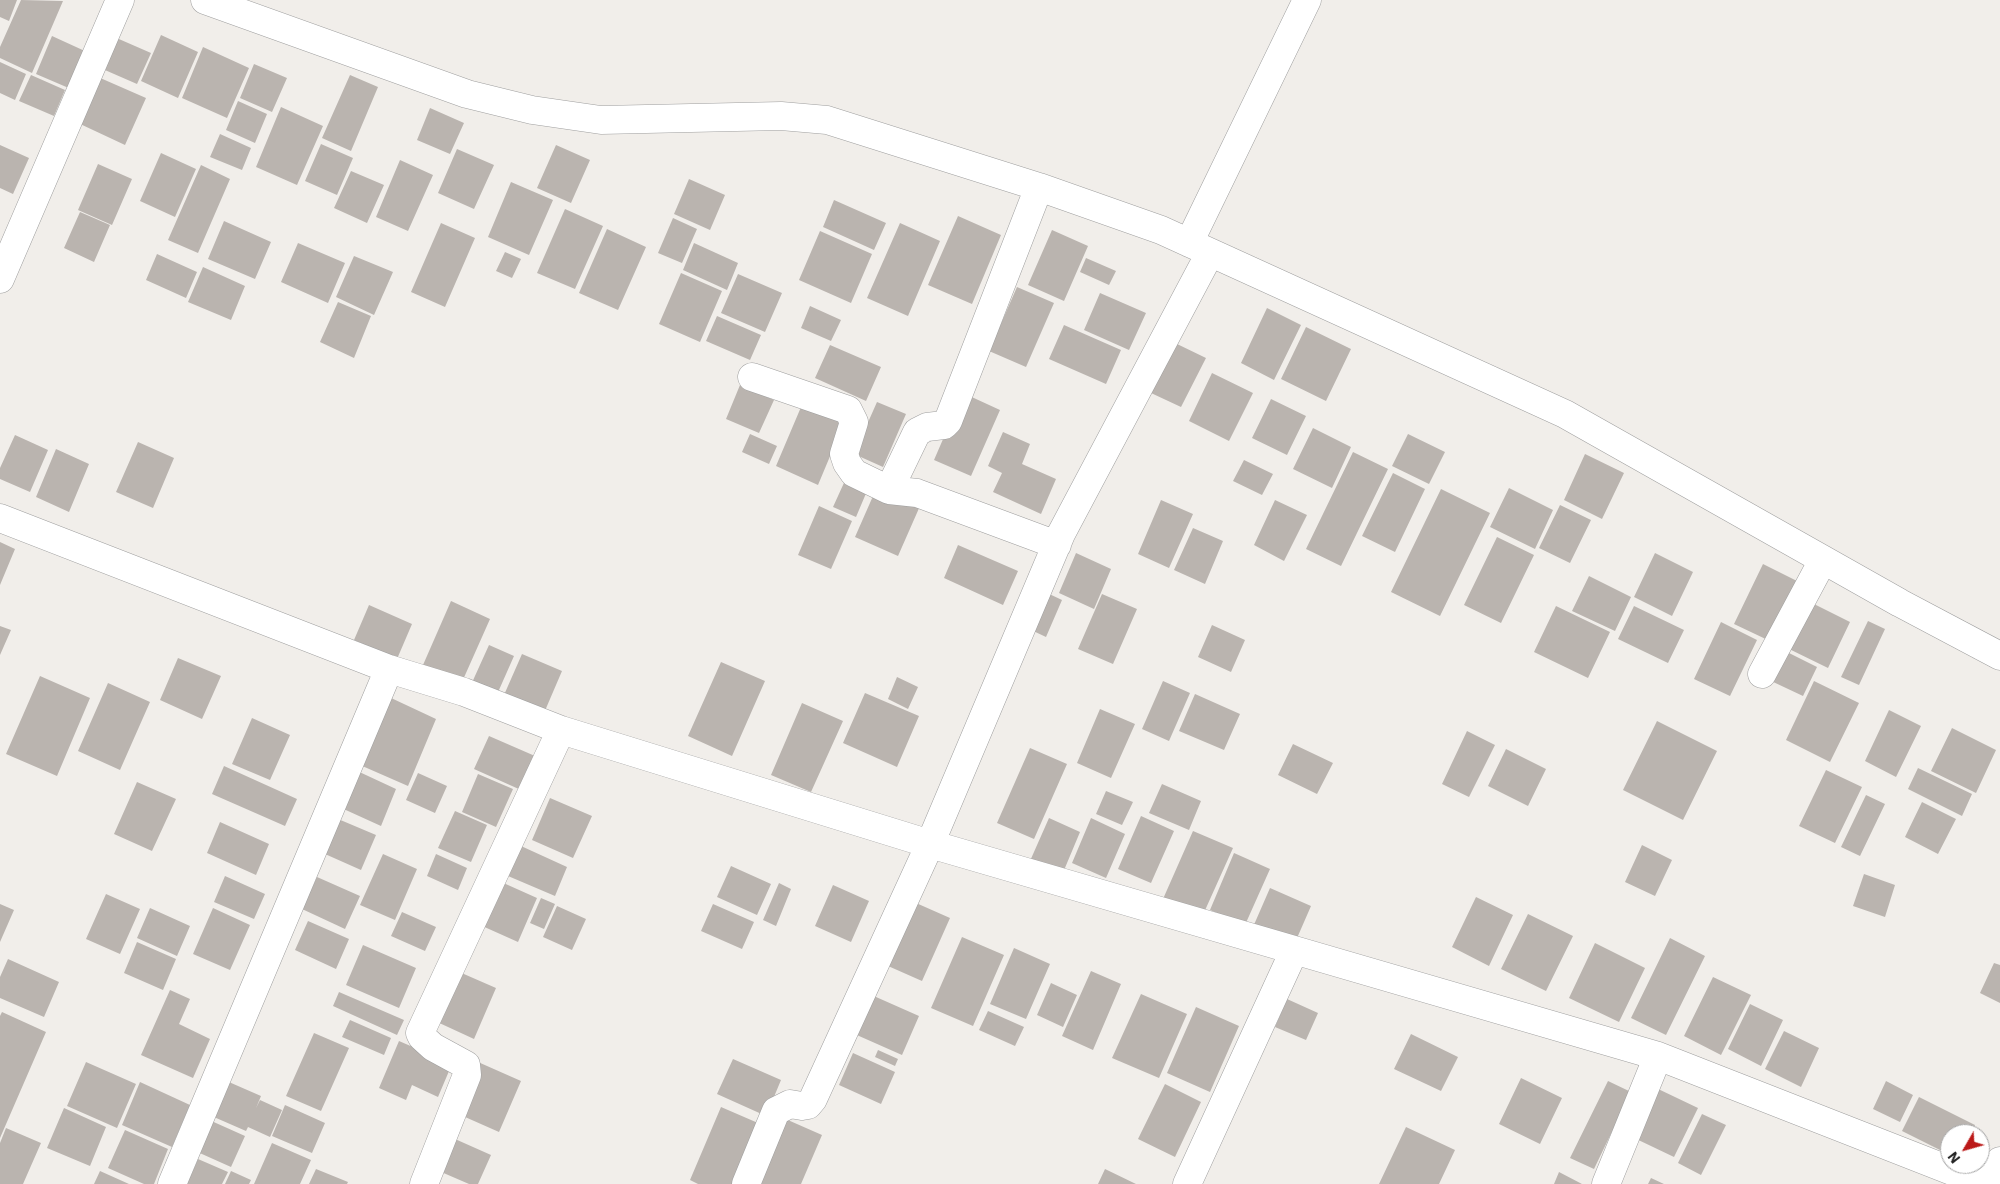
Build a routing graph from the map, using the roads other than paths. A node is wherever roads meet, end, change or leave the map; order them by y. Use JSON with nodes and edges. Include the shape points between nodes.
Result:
{"nodes":[{"id":1,"x":120,"y":0,"type":"edge"},
{"id":2,"x":205,"y":0,"type":"edge"},
{"id":3,"x":1307,"y":0,"type":"edge"},
{"id":4,"x":1039,"y":188,"type":"junction"},
{"id":5,"x":1200,"y":248,"type":"junction"},
{"id":6,"x":1,"y":274,"type":"edge"},
{"id":7,"x":752,"y":377,"type":"dead end"},
{"id":8,"x":888,"y":490,"type":"junction"},
{"id":9,"x":0,"y":518,"type":"edge"},
{"id":10,"x":1057,"y":545,"type":"junction"},
{"id":11,"x":1823,"y":560,"type":"junction"},
{"id":12,"x":2000,"y":656,"type":"edge"},
{"id":13,"x":389,"y":669,"type":"junction"},
{"id":14,"x":1762,"y":674,"type":"dead end"},
{"id":15,"x":561,"y":730,"type":"junction"},
{"id":16,"x":930,"y":844,"type":"junction"},
{"id":17,"x":1294,"y":951,"type":"junction"},
{"id":18,"x":1658,"y":1056,"type":"junction"},
{"id":19,"x":2000,"y":1161,"type":"edge"},
{"id":20,"x":172,"y":1184,"type":"edge"},
{"id":21,"x":424,"y":1184,"type":"edge"},
{"id":22,"x":746,"y":1184,"type":"edge"},
{"id":23,"x":1186,"y":1184,"type":"edge"},
{"id":24,"x":1606,"y":1184,"type":"edge"},
{"id":25,"x":1986,"y":1184,"type":"edge"}],
"edges":[{"from":1,"to":6,"type":"street"},
{"from":2,"to":4,"type":"street","via":[[467,94],[532,110],[601,120],[781,116],[827,120]]},
{"from":3,"to":5,"type":"street"},
{"from":4,"to":5,"type":"street","via":[[1161,230]]},
{"from":4,"to":8,"type":"street","via":[[948,421],[917,432]]},
{"from":5,"to":10,"type":"street"},
{"from":5,"to":11,"type":"street","via":[[1564,414]]},
{"from":7,"to":8,"type":"street","via":[[848,410],[854,422],[844,454],[847,463],[854,473]]},
{"from":8,"to":10,"type":"street","via":[[917,493]]},
{"from":9,"to":13,"type":"street"},
{"from":10,"to":16,"type":"street"},
{"from":11,"to":12,"type":"street"},
{"from":11,"to":14,"type":"street"},
{"from":13,"to":15,"type":"street","via":[[464,692]]},
{"from":13,"to":20,"type":"street"},
{"from":15,"to":16,"type":"street"},
{"from":15,"to":21,"type":"street","via":[[420,1033],[433,1047],[466,1065],[467,1075]]},
{"from":16,"to":17,"type":"street"},
{"from":16,"to":22,"type":"street","via":[[813,1099],[808,1105],[790,1104],[776,1111]]},
{"from":17,"to":18,"type":"street"},
{"from":17,"to":23,"type":"street"},
{"from":18,"to":24,"type":"street"},
{"from":18,"to":25,"type":"street"},
{"from":19,"to":25,"type":"street"}]}
